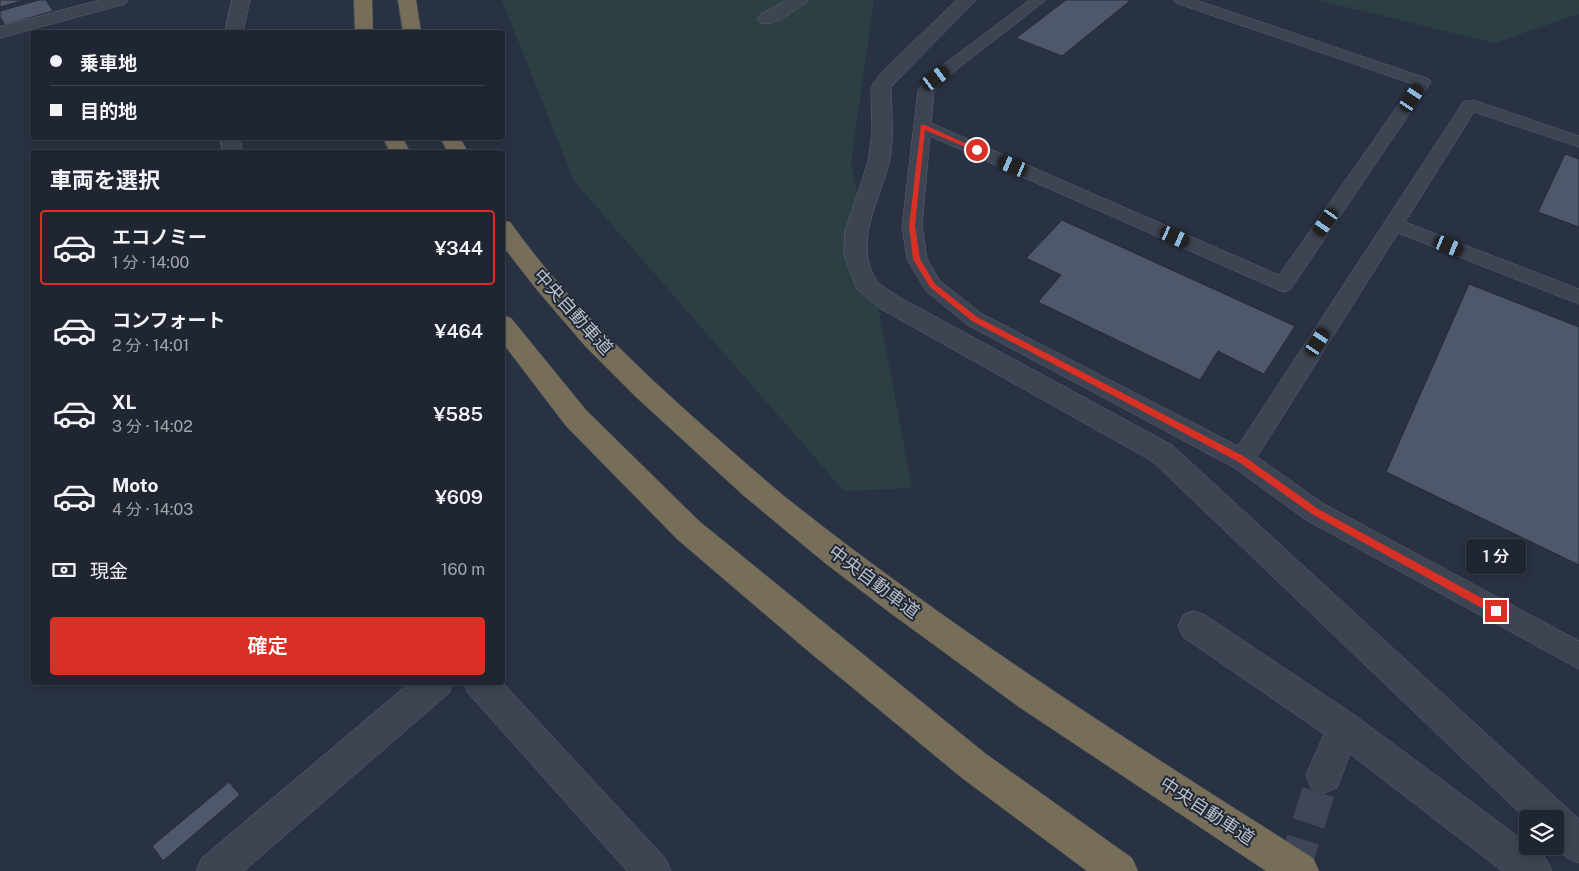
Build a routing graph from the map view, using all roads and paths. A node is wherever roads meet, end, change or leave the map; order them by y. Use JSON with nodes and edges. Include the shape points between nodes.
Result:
{"nodes":[{"id":1,"x":119,"y":0,"type":"edge"},
{"id":2,"x":241,"y":0,"type":"edge"},
{"id":3,"x":362,"y":0,"type":"edge"},
{"id":4,"x":407,"y":0,"type":"edge"},
{"id":5,"x":799,"y":0,"type":"edge"},
{"id":6,"x":967,"y":0,"type":"edge"},
{"id":7,"x":1039,"y":0,"type":"edge"},
{"id":8,"x":1181,"y":0,"type":"edge"},
{"id":9,"x":766,"y":19,"type":"dead end"},
{"id":10,"x":234,"y":30,"type":"edge"},
{"id":11,"x":364,"y":30,"type":"edge"},
{"id":12,"x":412,"y":30,"type":"edge"},
{"id":13,"x":0,"y":33,"type":"edge"},
{"id":14,"x":923,"y":126,"type":"junction"},
{"id":15,"x":1579,"y":142,"type":"edge"},
{"id":16,"x":1394,"y":224,"type":"junction"},
{"id":17,"x":505,"y":231,"type":"edge"},
{"id":18,"x":1579,"y":298,"type":"edge"},
{"id":19,"x":505,"y":328,"type":"edge"},
{"id":20,"x":1242,"y":460,"type":"junction"},
{"id":21,"x":1194,"y":626,"type":"dead end"},
{"id":22,"x":1579,"y":656,"type":"edge"},
{"id":23,"x":433,"y":685,"type":"edge"},
{"id":24,"x":483,"y":685,"type":"edge"},
{"id":25,"x":1344,"y":728,"type":"junction"},
{"id":26,"x":1324,"y":775,"type":"tunnel mouth"},
{"id":27,"x":1542,"y":810,"type":"edge"},
{"id":28,"x":1564,"y":830,"type":"edge"},
{"id":29,"x":1579,"y":844,"type":"edge"},
{"id":30,"x":215,"y":871,"type":"edge"},
{"id":31,"x":652,"y":871,"type":"edge"},
{"id":32,"x":1119,"y":871,"type":"edge"},
{"id":33,"x":1300,"y":871,"type":"edge"},
{"id":34,"x":1533,"y":871,"type":"edge"}],
"edges":[{"from":1,"to":13,"type":"street"},
{"from":2,"to":10,"type":"street"},
{"from":3,"to":11,"type":"highway"},
{"from":4,"to":12,"type":"highway"},
{"from":5,"to":9,"type":"street"},
{"from":6,"to":27,"type":"street","via":[[881,87],[879,162],[856,231],[856,255],[865,283],[890,303],[1162,454]]},
{"from":7,"to":14,"type":"lane","via":[[931,84],[926,90]]},
{"from":8,"to":14,"type":"lane","via":[[1422,82],[1283,285]]},
{"from":14,"to":20,"type":"lane","via":[[912,226],[917,259],[933,286],[974,319]]},
{"from":15,"to":16,"type":"lane","via":[[1470,105]]},
{"from":16,"to":18,"type":"lane"},
{"from":16,"to":20,"type":"lane"},
{"from":17,"to":33,"type":"highway","name":"中央自動車道","via":[[573,316],[659,402],[771,503],[909,609],[1043,702]]},
{"from":19,"to":32,"type":"highway","via":[[576,418],[688,530],[974,766]]},
{"from":20,"to":22,"type":"lane","via":[[1315,512]]},
{"from":21,"to":25,"type":"street"},
{"from":23,"to":30,"type":"street"},
{"from":24,"to":31,"type":"street"},
{"from":25,"to":26,"type":"street"},
{"from":25,"to":34,"type":"street"},
{"from":28,"to":29,"type":"street"}]}
